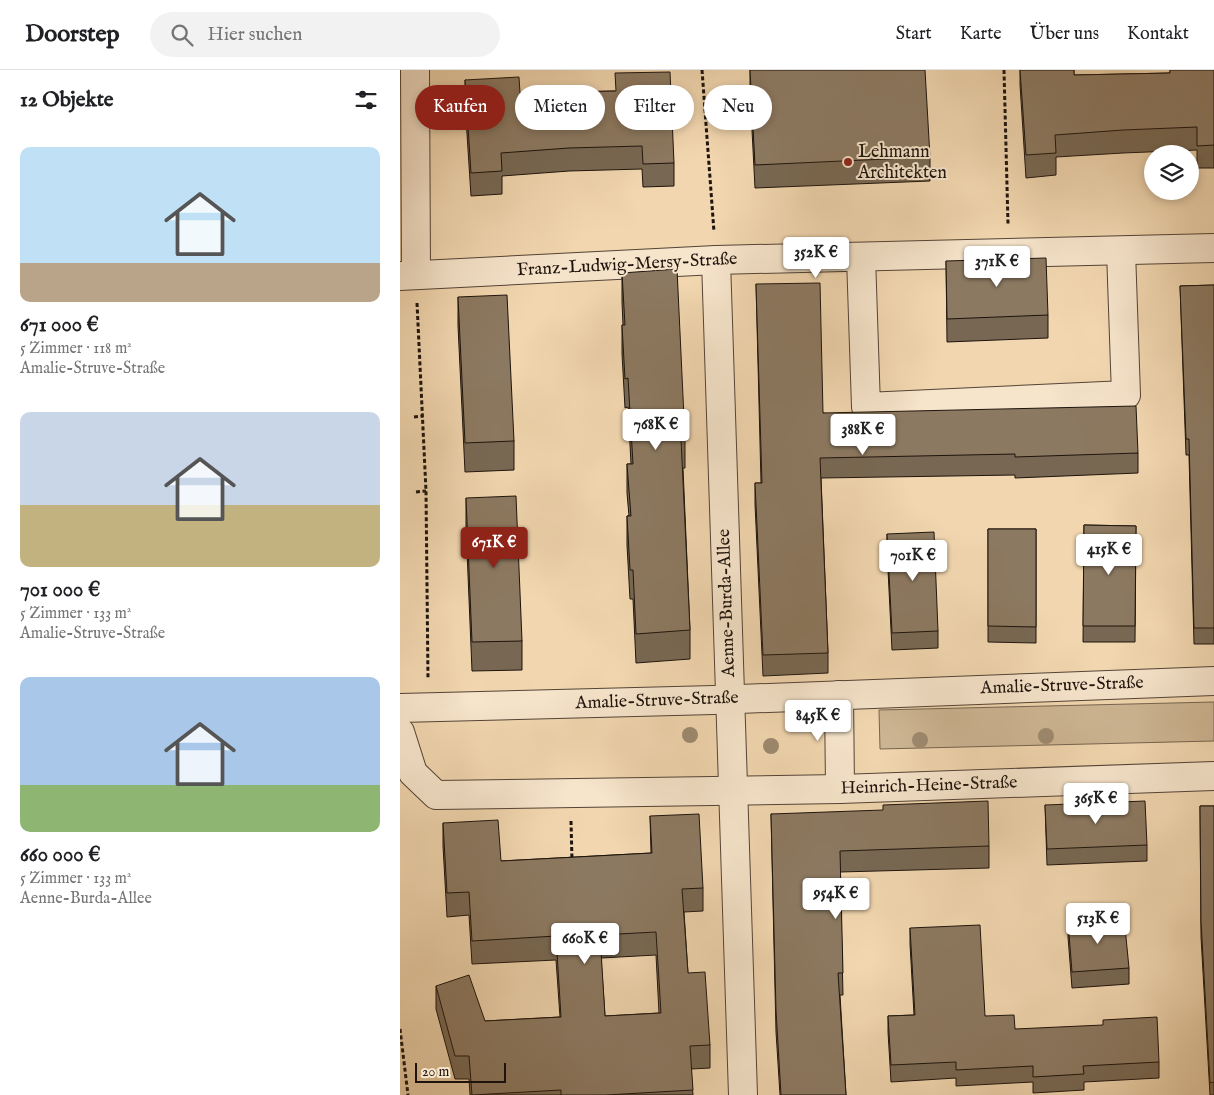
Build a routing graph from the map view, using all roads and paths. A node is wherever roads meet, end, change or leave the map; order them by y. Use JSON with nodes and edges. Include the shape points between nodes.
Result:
{"nodes":[{"id":1,"x":416,"y":70,"type":"edge"},
{"id":2,"x":702,"y":70,"type":"edge"},
{"id":3,"x":1004,"y":70,"type":"edge"},
{"id":4,"x":1214,"y":248,"type":"edge"},
{"id":5,"x":1121,"y":251,"type":"junction"},
{"id":6,"x":1008,"y":254,"type":"junction"},
{"id":7,"x":861,"y":257,"type":"junction"},
{"id":8,"x":716,"y":260,"type":"junction"},
{"id":9,"x":408,"y":275,"type":"edge"},
{"id":10,"x":412,"y":342,"type":"dead end"},
{"id":11,"x":418,"y":342,"type":"junction"},
{"id":12,"x":423,"y":416,"type":"junction"},
{"id":13,"x":414,"y":417,"type":"dead end"},
{"id":14,"x":426,"y":491,"type":"junction"},
{"id":15,"x":416,"y":492,"type":"dead end"},
{"id":16,"x":1214,"y":681,"type":"edge"},
{"id":17,"x":838,"y":695,"type":"junction"},
{"id":18,"x":730,"y":700,"type":"junction"},
{"id":19,"x":429,"y":706,"type":"junction"},
{"id":20,"x":400,"y":708,"type":"edge"},
{"id":21,"x":400,"y":732,"type":"edge"},
{"id":22,"x":1214,"y":776,"type":"edge"},
{"id":23,"x":840,"y":789,"type":"junction"},
{"id":24,"x":733,"y":791,"type":"junction"},
{"id":25,"x":570,"y":794,"type":"junction"},
{"id":26,"x":572,"y":861,"type":"edge"},
{"id":27,"x":400,"y":1029,"type":"edge"},
{"id":28,"x":408,"y":1095,"type":"edge"},
{"id":29,"x":743,"y":1095,"type":"edge"}],
"edges":[{"from":1,"to":9,"type":"street"},
{"from":2,"to":8,"type":"path"},
{"from":3,"to":6,"type":"path"},
{"from":4,"to":5,"type":"street","name":"Franz-Ludwig-Mersy-Straße"},
{"from":5,"to":6,"type":"street","name":"Franz-Ludwig-Mersy-Straße"},
{"from":5,"to":7,"type":"street","via":[[1126,395],[866,407]]},
{"from":6,"to":7,"type":"street","name":"Franz-Ludwig-Mersy-Straße"},
{"from":7,"to":8,"type":"street","name":"Franz-Ludwig-Mersy-Straße"},
{"from":8,"to":9,"type":"street","name":"Franz-Ludwig-Mersy-Straße"},
{"from":8,"to":18,"type":"street","name":"Aenne-Burda-Allee"},
{"from":9,"to":11,"type":"path"},
{"from":10,"to":11,"type":"path"},
{"from":11,"to":12,"type":"path"},
{"from":12,"to":13,"type":"path"},
{"from":12,"to":14,"type":"path"},
{"from":14,"to":15,"type":"path"},
{"from":14,"to":19,"type":"path"},
{"from":16,"to":17,"type":"street","name":"Amalie-Struve-Straße"},
{"from":17,"to":18,"type":"street","name":"Amalie-Struve-Straße"},
{"from":17,"to":23,"type":"street"},
{"from":18,"to":19,"type":"street","name":"Amalie-Struve-Straße"},
{"from":18,"to":24,"type":"street","name":"Aenne-Burda-Allee"},
{"from":19,"to":20,"type":"street","name":"Amalie-Struve-Straße"},
{"from":21,"to":25,"type":"street","via":[[412,773],[436,795]]},
{"from":22,"to":23,"type":"street","name":"Heinrich-Heine-Straße"},
{"from":23,"to":24,"type":"street","name":"Heinrich-Heine-Straße"},
{"from":24,"to":25,"type":"street"},
{"from":24,"to":29,"type":"street","name":"Aenne-Burda-Allee"},
{"from":25,"to":26,"type":"path"},
{"from":27,"to":28,"type":"path"}]}
